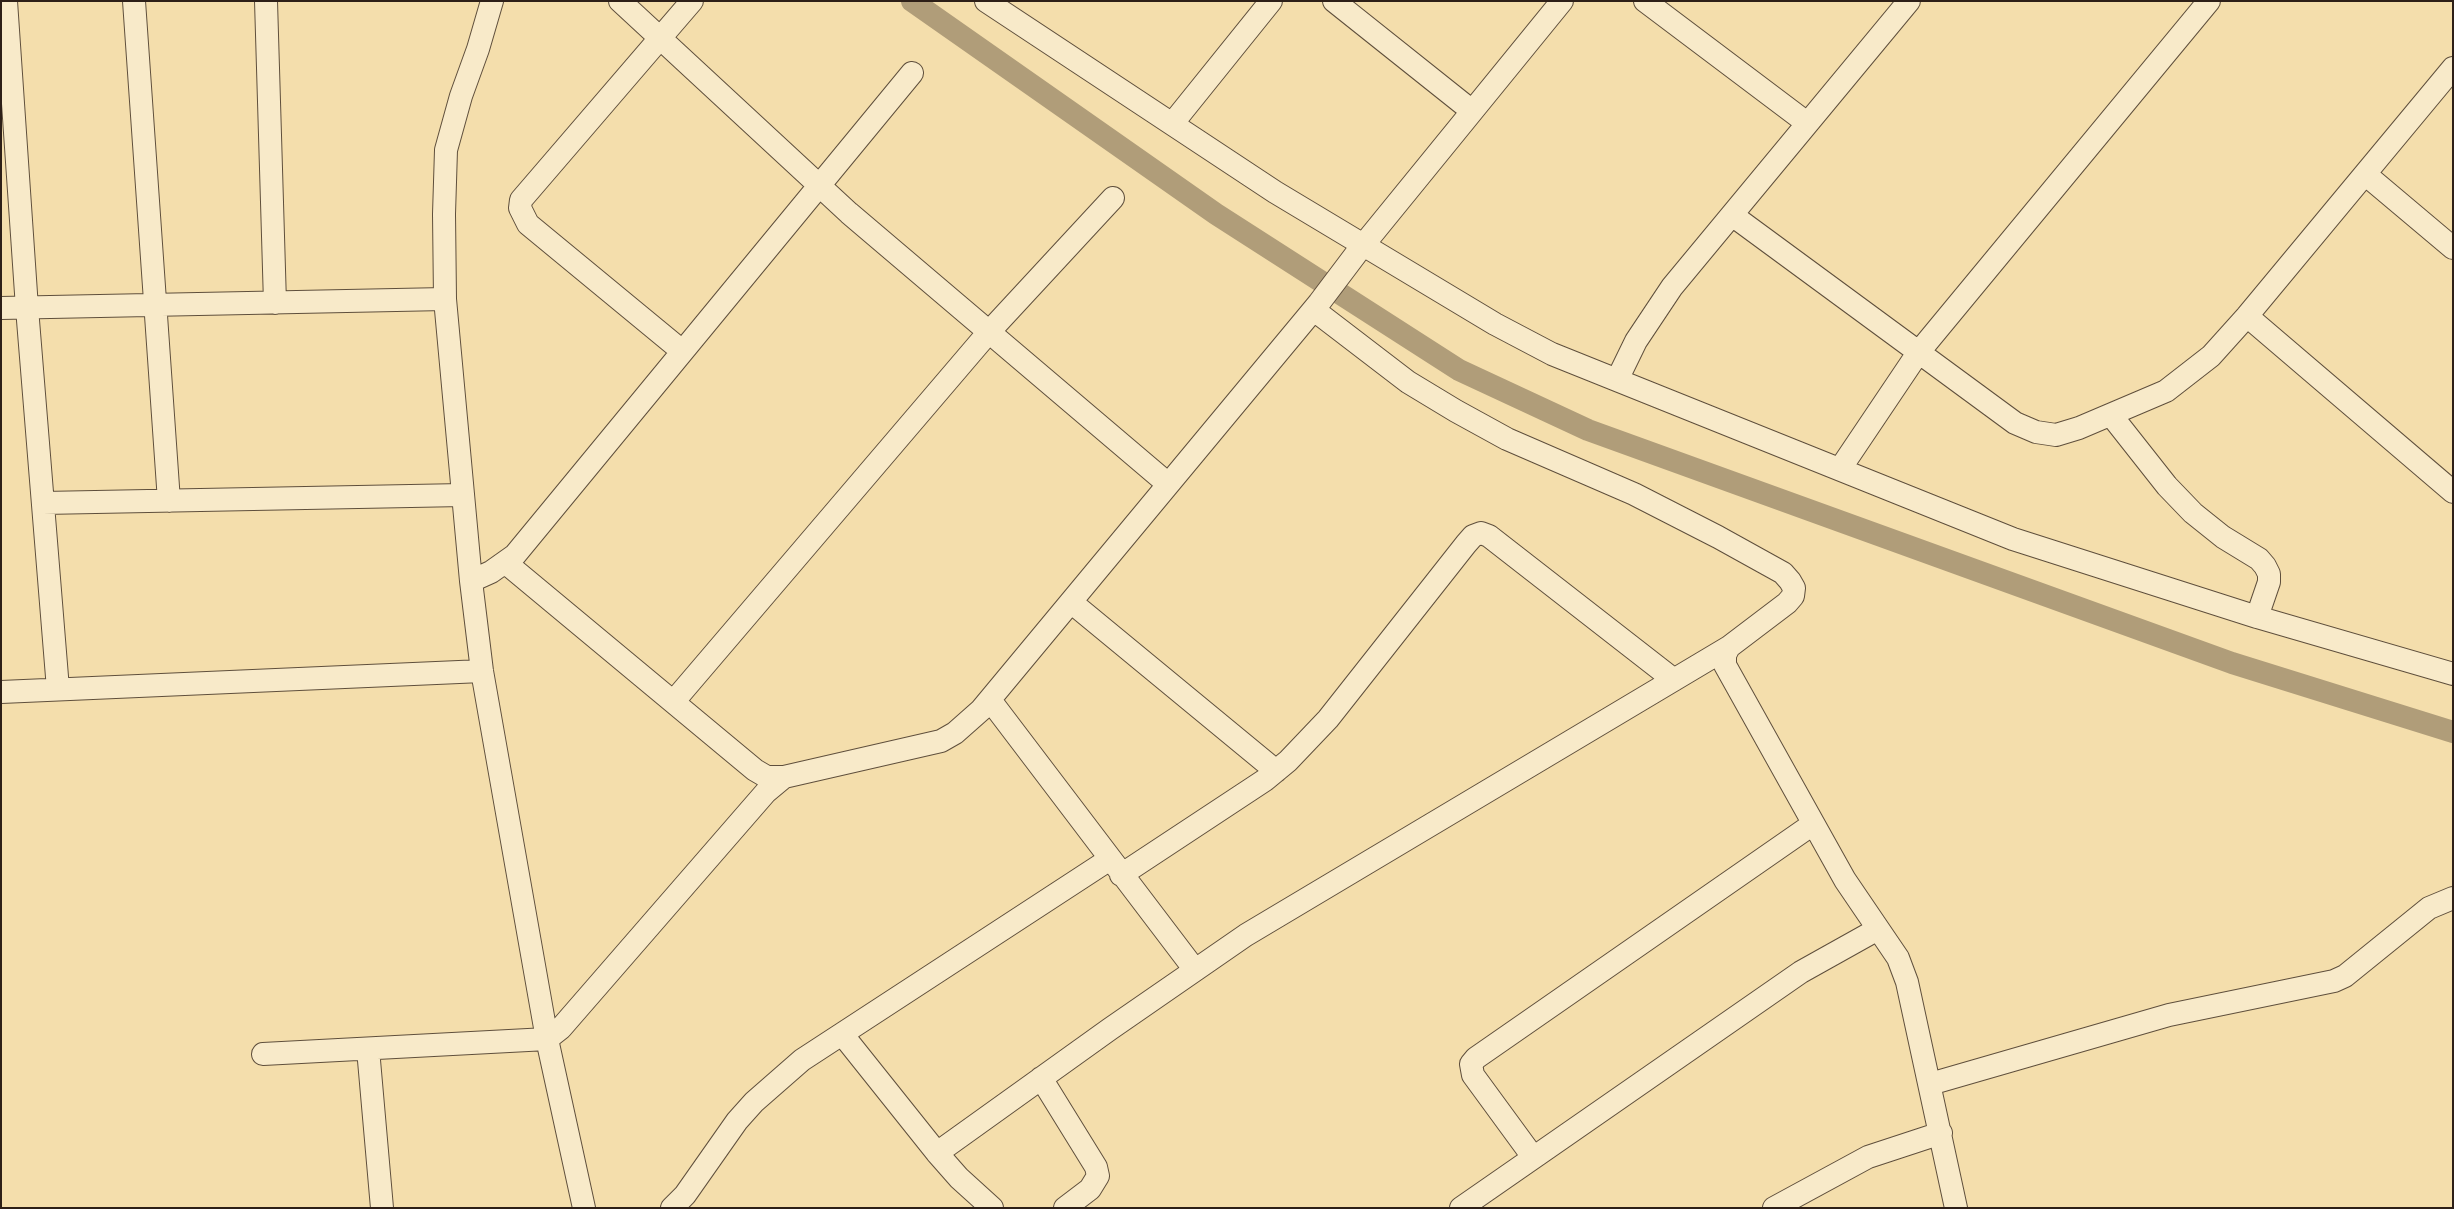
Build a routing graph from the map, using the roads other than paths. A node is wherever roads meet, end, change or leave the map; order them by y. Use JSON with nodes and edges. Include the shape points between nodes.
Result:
{"nodes":[{"id":1,"x":6,"y":1,"type":"edge"},
{"id":2,"x":134,"y":1,"type":"edge"},
{"id":3,"x":266,"y":1,"type":"edge"},
{"id":4,"x":492,"y":1,"type":"edge"},
{"id":5,"x":620,"y":1,"type":"edge"},
{"id":6,"x":692,"y":1,"type":"edge"},
{"id":7,"x":986,"y":1,"type":"edge"},
{"id":8,"x":1270,"y":1,"type":"edge"},
{"id":9,"x":1334,"y":1,"type":"edge"},
{"id":10,"x":1562,"y":1,"type":"edge"},
{"id":11,"x":1645,"y":1,"type":"edge"},
{"id":12,"x":1909,"y":1,"type":"edge"},
{"id":13,"x":2209,"y":1,"type":"edge"},
{"id":14,"x":661,"y":39,"type":"junction"},
{"id":15,"x":2453,"y":68,"type":"edge"},
{"id":16,"x":912,"y":73,"type":"dead end"},
{"id":17,"x":1472,"y":111,"type":"junction"},
{"id":18,"x":1807,"y":123,"type":"junction"},
{"id":19,"x":1172,"y":124,"type":"junction"},
{"id":20,"x":2365,"y":174,"type":"junction"},
{"id":21,"x":819,"y":185,"type":"junction"},
{"id":22,"x":1113,"y":198,"type":"dead end"},
{"id":23,"x":1732,"y":215,"type":"junction"},
{"id":24,"x":2453,"y":248,"type":"edge"},
{"id":25,"x":1359,"y":249,"type":"junction"},
{"id":26,"x":445,"y":299,"type":"junction"},
{"id":27,"x":275,"y":303,"type":"junction"},
{"id":28,"x":155,"y":305,"type":"junction"},
{"id":29,"x":1317,"y":307,"type":"junction"},
{"id":30,"x":1,"y":308,"type":"edge"},
{"id":31,"x":27,"y":308,"type":"junction"},
{"id":32,"x":2247,"y":316,"type":"junction"},
{"id":33,"x":988,"y":333,"type":"junction"},
{"id":34,"x":682,"y":351,"type":"junction"},
{"id":35,"x":1918,"y":353,"type":"junction"},
{"id":36,"x":1617,"y":380,"type":"junction"},
{"id":37,"x":2111,"y":415,"type":"junction"},
{"id":38,"x":1840,"y":469,"type":"junction"},
{"id":39,"x":1168,"y":484,"type":"junction"},
{"id":40,"x":2453,"y":492,"type":"edge"},
{"id":41,"x":463,"y":495,"type":"junction"},
{"id":42,"x":169,"y":501,"type":"junction"},
{"id":43,"x":43,"y":503,"type":"junction"},
{"id":44,"x":506,"y":563,"type":"junction"},
{"id":45,"x":471,"y":580,"type":"junction"},
{"id":46,"x":1071,"y":602,"type":"junction"},
{"id":47,"x":2257,"y":617,"type":"junction"},
{"id":48,"x":1729,"y":647,"type":"junction"},
{"id":49,"x":482,"y":671,"type":"junction"},
{"id":50,"x":2453,"y":674,"type":"edge"},
{"id":51,"x":1674,"y":680,"type":"junction"},
{"id":52,"x":58,"y":690,"type":"junction"},
{"id":53,"x":1,"y":692,"type":"edge"},
{"id":54,"x":990,"y":700,"type":"junction"},
{"id":55,"x":674,"y":702,"type":"junction"},
{"id":56,"x":1276,"y":771,"type":"junction"},
{"id":57,"x":784,"y":777,"type":"junction"},
{"id":58,"x":1813,"y":824,"type":"junction"},
{"id":59,"x":1116,"y":867,"type":"junction"},
{"id":60,"x":2453,"y":898,"type":"edge"},
{"id":61,"x":1878,"y":929,"type":"junction"},
{"id":62,"x":1195,"y":970,"type":"junction"},
{"id":63,"x":842,"y":1034,"type":"junction"},
{"id":64,"x":547,"y":1039,"type":"junction"},
{"id":65,"x":368,"y":1049,"type":"junction"},
{"id":66,"x":263,"y":1054,"type":"dead end"},
{"id":67,"x":1041,"y":1078,"type":"junction"},
{"id":68,"x":1930,"y":1084,"type":"junction"},
{"id":69,"x":1941,"y":1133,"type":"junction"},
{"id":70,"x":936,"y":1153,"type":"junction"},
{"id":71,"x":1533,"y":1157,"type":"junction"},
{"id":72,"x":382,"y":1208,"type":"edge"},
{"id":73,"x":584,"y":1208,"type":"edge"},
{"id":74,"x":672,"y":1208,"type":"edge"},
{"id":75,"x":992,"y":1208,"type":"edge"},
{"id":76,"x":1065,"y":1208,"type":"edge"},
{"id":77,"x":1461,"y":1208,"type":"edge"},
{"id":78,"x":1774,"y":1208,"type":"edge"},
{"id":79,"x":1956,"y":1208,"type":"edge"}],
"edges":[{"from":1,"to":31,"type":"street"},
{"from":2,"to":28,"type":"street"},
{"from":3,"to":27,"type":"street"},
{"from":4,"to":26,"type":"street","via":[[446,150]]},
{"from":5,"to":14,"type":"street"},
{"from":6,"to":14,"type":"street"},
{"from":7,"to":19,"type":"street"},
{"from":8,"to":19,"type":"street"},
{"from":9,"to":17,"type":"street"},
{"from":10,"to":17,"type":"street"},
{"from":11,"to":18,"type":"street"},
{"from":12,"to":18,"type":"street"},
{"from":13,"to":35,"type":"street"},
{"from":14,"to":21,"type":"street"},
{"from":14,"to":34,"type":"street","via":[[521,200],[520,208],[528,224]]},
{"from":15,"to":20,"type":"street"},
{"from":16,"to":21,"type":"street"},
{"from":17,"to":25,"type":"street"},
{"from":18,"to":23,"type":"street"},
{"from":19,"to":25,"type":"street"},
{"from":20,"to":24,"type":"street"},
{"from":20,"to":32,"type":"street"},
{"from":21,"to":33,"type":"street"},
{"from":21,"to":34,"type":"street"},
{"from":22,"to":33,"type":"street"},
{"from":23,"to":35,"type":"street"},
{"from":23,"to":36,"type":"street","via":[[1672,287],[1636,341]]},
{"from":25,"to":29,"type":"street"},
{"from":25,"to":36,"type":"street","via":[[1552,354]]},
{"from":26,"to":27,"type":"street"},
{"from":26,"to":41,"type":"street"},
{"from":27,"to":28,"type":"street"},
{"from":28,"to":31,"type":"street"},
{"from":28,"to":42,"type":"street"},
{"from":29,"to":39,"type":"street"},
{"from":29,"to":48,"type":"street","via":[[1408,382],[1456,410],[1507,439],[1634,494],[1783,574],[1794,588],[1793,596]]},
{"from":30,"to":31,"type":"street"},
{"from":31,"to":43,"type":"street"},
{"from":32,"to":37,"type":"street","via":[[2211,356],[2166,391]]},
{"from":32,"to":40,"type":"street"},
{"from":33,"to":39,"type":"street"},
{"from":33,"to":55,"type":"street"},
{"from":34,"to":44,"type":"street"},
{"from":35,"to":37,"type":"street","via":[[2015,423],[2036,432],[2056,435]]},
{"from":35,"to":38,"type":"street"},
{"from":36,"to":38,"type":"street"},
{"from":37,"to":47,"type":"street","via":[[2167,486],[2193,513],[2265,566],[2269,582]]},
{"from":38,"to":47,"type":"street","via":[[2013,539]]},
{"from":39,"to":46,"type":"street"},
{"from":41,"to":42,"type":"street"},
{"from":41,"to":45,"type":"street"},
{"from":42,"to":43,"type":"street"},
{"from":43,"to":52,"type":"street"},
{"from":44,"to":45,"type":"street"},
{"from":44,"to":55,"type":"street"},
{"from":45,"to":49,"type":"street"},
{"from":46,"to":54,"type":"street"},
{"from":46,"to":56,"type":"street"},
{"from":47,"to":50,"type":"street"},
{"from":48,"to":51,"type":"street"},
{"from":48,"to":58,"type":"street","via":[[1724,659],[1728,672]]},
{"from":49,"to":52,"type":"street"},
{"from":49,"to":64,"type":"street"},
{"from":51,"to":56,"type":"street","via":[[1481,533],[1466,544],[1322,726]]},
{"from":51,"to":62,"type":"street","via":[[1308,897]]},
{"from":52,"to":53,"type":"street"},
{"from":54,"to":57,"type":"street","via":[[967,723],[941,741]]},
{"from":54,"to":59,"type":"street"},
{"from":55,"to":57,"type":"street","via":[[755,770],[767,777]]},
{"from":56,"to":59,"type":"street"},
{"from":57,"to":64,"type":"street","via":[[766,792],[561,1028]]},
{"from":58,"to":61,"type":"street","via":[[1856,900]]},
{"from":58,"to":71,"type":"street","via":[[1476,1058],[1471,1064],[1473,1075]]},
{"from":59,"to":62,"type":"street"},
{"from":59,"to":63,"type":"street"},
{"from":60,"to":68,"type":"street","via":[[2429,908],[2345,976],[2334,981],[2169,1015]]},
{"from":61,"to":68,"type":"street","via":[[1898,958],[1907,982]]},
{"from":61,"to":71,"type":"street","via":[[1801,972]]},
{"from":62,"to":67,"type":"street"},
{"from":63,"to":70,"type":"street"},
{"from":63,"to":74,"type":"street","via":[[802,1060],[754,1102]]},
{"from":64,"to":65,"type":"street"},
{"from":64,"to":73,"type":"street"},
{"from":65,"to":66,"type":"street"},
{"from":65,"to":72,"type":"street"},
{"from":67,"to":70,"type":"street"},
{"from":67,"to":76,"type":"street","via":[[1096,1167],[1098,1176],[1090,1189]]},
{"from":68,"to":69,"type":"street"},
{"from":69,"to":78,"type":"street","via":[[1868,1157]]},
{"from":69,"to":79,"type":"street"},
{"from":70,"to":75,"type":"street"},
{"from":71,"to":77,"type":"street"}]}
